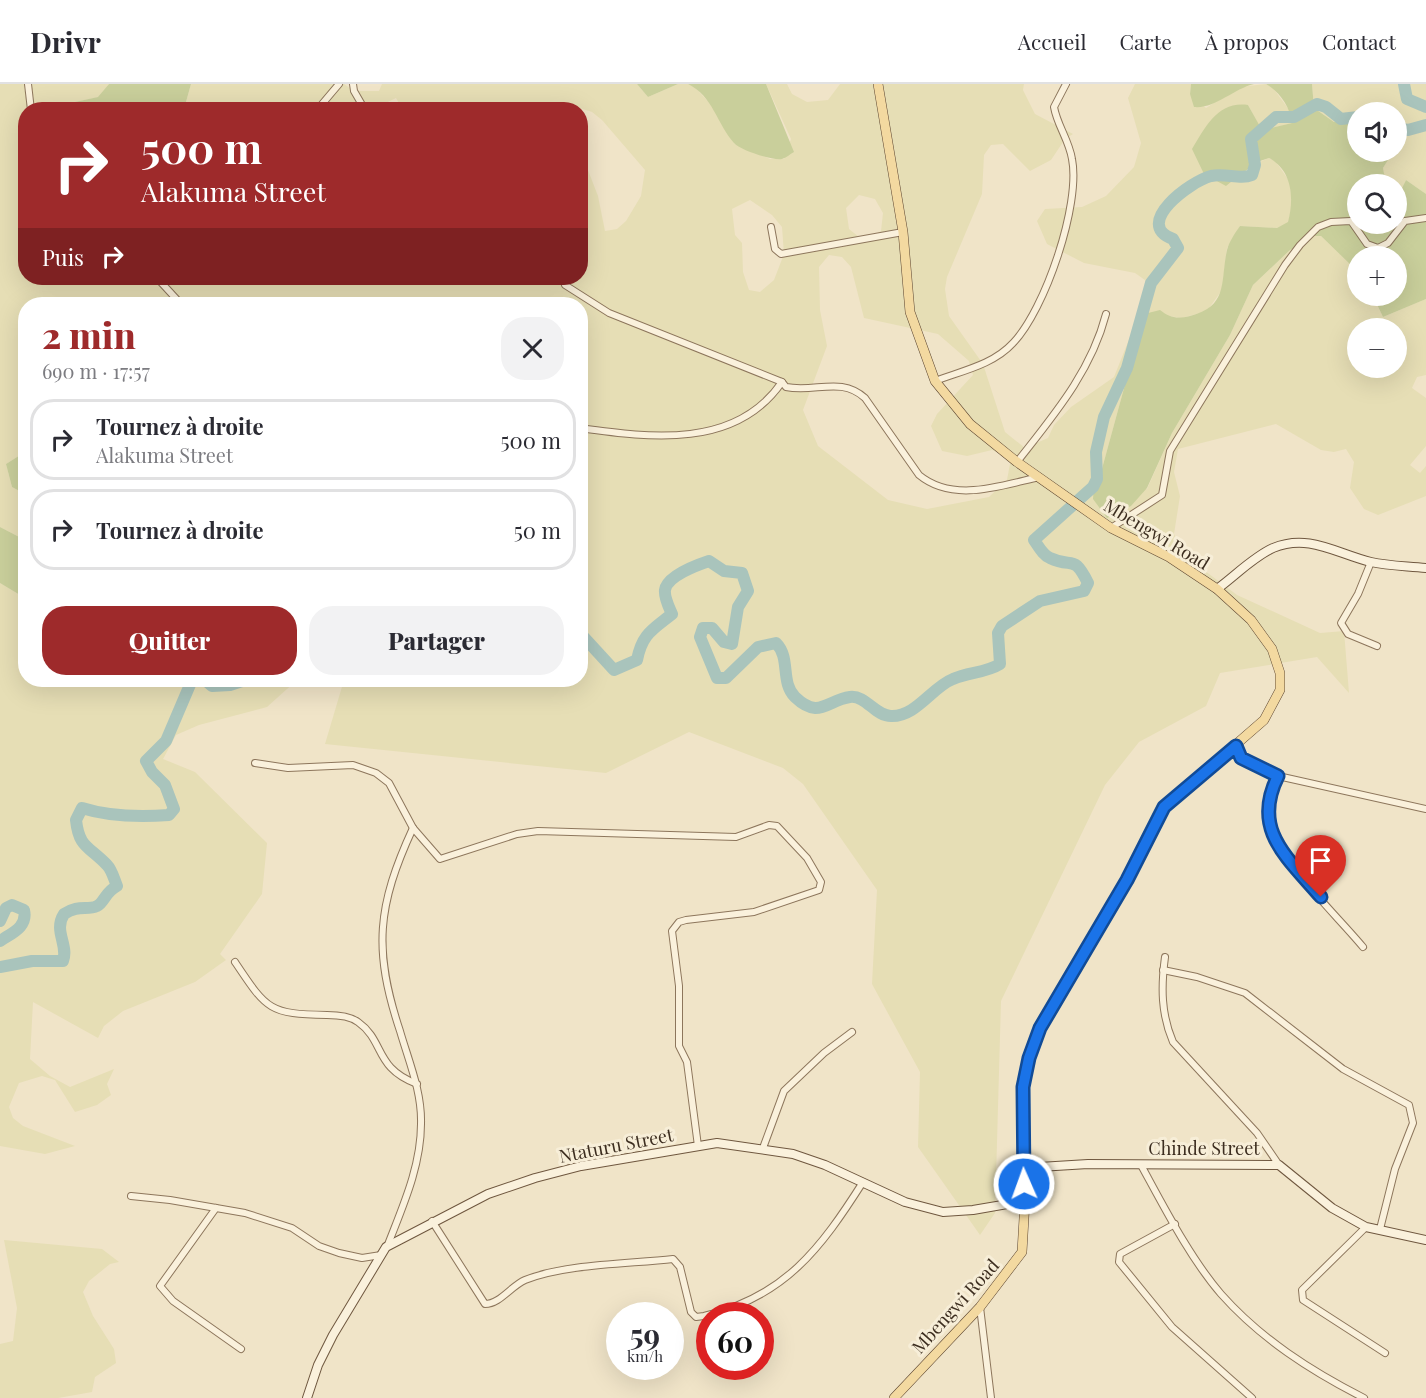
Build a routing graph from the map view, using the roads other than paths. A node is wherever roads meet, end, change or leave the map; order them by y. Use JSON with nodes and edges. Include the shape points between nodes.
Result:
{"nodes":[{"id":1,"x":28,"y":84,"type":"edge"},
{"id":2,"x":339,"y":84,"type":"edge"},
{"id":3,"x":353,"y":84,"type":"edge"},
{"id":4,"x":878,"y":84,"type":"edge"},
{"id":5,"x":1066,"y":84,"type":"edge"},
{"id":6,"x":30,"y":102,"type":"edge"},
{"id":7,"x":324,"y":102,"type":"edge"},
{"id":8,"x":360,"y":102,"type":"edge"},
{"id":9,"x":1426,"y":218,"type":"edge"},
{"id":10,"x":771,"y":226,"type":"dead end"},
{"id":11,"x":903,"y":232,"type":"junction"},
{"id":12,"x":163,"y":285,"type":"edge"},
{"id":13,"x":565,"y":285,"type":"edge"},
{"id":14,"x":175,"y":297,"type":"edge"},
{"id":15,"x":583,"y":297,"type":"edge"},
{"id":16,"x":588,"y":300,"type":"edge"},
{"id":17,"x":1106,"y":314,"type":"dead end"},
{"id":18,"x":935,"y":381,"type":"junction"},
{"id":19,"x":782,"y":382,"type":"junction"},
{"id":20,"x":588,"y":430,"type":"edge"},
{"id":21,"x":1017,"y":462,"type":"junction"},
{"id":22,"x":1039,"y":477,"type":"junction"},
{"id":23,"x":1111,"y":528,"type":"junction"},
{"id":24,"x":1371,"y":562,"type":"junction"},
{"id":25,"x":1426,"y":567,"type":"edge"},
{"id":26,"x":1217,"y":590,"type":"junction"},
{"id":27,"x":1377,"y":646,"type":"dead end"},
{"id":28,"x":1236,"y":746,"type":"junction"},
{"id":29,"x":255,"y":762,"type":"dead end"},
{"id":30,"x":1278,"y":776,"type":"junction"},
{"id":31,"x":1426,"y":809,"type":"edge"},
{"id":32,"x":413,"y":828,"type":"junction"},
{"id":33,"x":1363,"y":946,"type":"dead end"},
{"id":34,"x":1165,"y":957,"type":"dead end"},
{"id":35,"x":235,"y":962,"type":"dead end"},
{"id":36,"x":1163,"y":970,"type":"junction"},
{"id":37,"x":852,"y":1032,"type":"dead end"},
{"id":38,"x":417,"y":1084,"type":"junction"},
{"id":39,"x":698,"y":1146,"type":"junction"},
{"id":40,"x":763,"y":1148,"type":"junction"},
{"id":41,"x":1279,"y":1165,"type":"junction"},
{"id":42,"x":1141,"y":1166,"type":"junction"},
{"id":43,"x":1023,"y":1168,"type":"junction"},
{"id":44,"x":863,"y":1182,"type":"junction"},
{"id":45,"x":131,"y":1196,"type":"dead end"},
{"id":46,"x":1025,"y":1201,"type":"junction"},
{"id":47,"x":216,"y":1208,"type":"junction"},
{"id":48,"x":432,"y":1221,"type":"junction"},
{"id":49,"x":1175,"y":1224,"type":"junction"},
{"id":50,"x":1366,"y":1227,"type":"junction"},
{"id":51,"x":1380,"y":1229,"type":"junction"},
{"id":52,"x":1426,"y":1240,"type":"edge"},
{"id":53,"x":384,"y":1251,"type":"junction"},
{"id":54,"x":980,"y":1307,"type":"junction"},
{"id":55,"x":241,"y":1349,"type":"dead end"},
{"id":56,"x":1385,"y":1353,"type":"dead end"},
{"id":57,"x":307,"y":1398,"type":"edge"},
{"id":58,"x":894,"y":1398,"type":"edge"},
{"id":59,"x":991,"y":1398,"type":"edge"},
{"id":60,"x":1252,"y":1398,"type":"edge"},
{"id":61,"x":1364,"y":1398,"type":"edge"}],
"edges":[{"from":1,"to":6,"type":"street"},
{"from":2,"to":7,"type":"street"},
{"from":3,"to":8,"type":"street"},
{"from":4,"to":11,"type":"main road","name":"Mbengwi Road"},
{"from":5,"to":18,"type":"street","via":[[1054,107],[1072,158],[1073,182],[1058,258],[1035,311],[1014,343],[983,364]]},
{"from":9,"to":23,"type":"street","via":[[1404,221],[1388,243],[1378,248],[1368,244],[1351,221],[1323,225],[1300,245],[1170,451],[1162,495]]},
{"from":10,"to":11,"type":"street","via":[[773,244],[781,254]]},
{"from":11,"to":18,"type":"main road","name":"Mbengwi Road","via":[[910,312]]},
{"from":12,"to":14,"type":"street"},
{"from":13,"to":15,"type":"street"},
{"from":16,"to":19,"type":"street","via":[[609,314]]},
{"from":17,"to":21,"type":"street","via":[[1091,357],[1074,388]]},
{"from":18,"to":21,"type":"main road","name":"Mbengwi Road","via":[[970,424]]},
{"from":19,"to":20,"type":"street","via":[[762,406],[744,418],[676,436]]},
{"from":19,"to":22,"type":"street","via":[[792,388],[840,386],[856,390],[919,475],[947,490],[979,490]]},
{"from":21,"to":22,"type":"main road","name":"Mbengwi Road"},
{"from":22,"to":23,"type":"main road","name":"Mbengwi Road"},
{"from":23,"to":26,"type":"main road","name":"Mbengwi Road","via":[[1169,557]]},
{"from":24,"to":25,"type":"street"},
{"from":24,"to":26,"type":"street","via":[[1314,543],[1293,543],[1261,555]]},
{"from":24,"to":27,"type":"street","via":[[1341,623],[1348,634]]},
{"from":26,"to":28,"type":"main road","name":"Mbengwi Road","via":[[1251,620],[1272,649],[1280,673],[1280,690],[1274,704],[1264,720]]},
{"from":28,"to":30,"type":"street","via":[[1241,758]]},
{"from":28,"to":43,"type":"main road","name":"Mbengwi Road","via":[[1164,807],[1127,880],[1040,1028],[1023,1087]]},
{"from":29,"to":32,"type":"street","via":[[288,768],[352,765],[376,773],[389,783]]},
{"from":30,"to":31,"type":"street"},
{"from":30,"to":33,"type":"street","via":[[1269,794],[1267,813],[1278,847]]},
{"from":32,"to":38,"type":"street","via":[[391,882],[381,948],[384,980]]},
{"from":32,"to":39,"type":"street","via":[[440,859],[538,831],[736,837],[774,825],[807,858],[821,882],[817,892],[754,912],[679,922],[672,932],[679,986],[679,1046],[687,1062]]},
{"from":34,"to":36,"type":"street"},
{"from":35,"to":38,"type":"street","via":[[255,993],[274,1010],[296,1015],[334,1015],[360,1023],[383,1060]]},
{"from":36,"to":41,"type":"street","via":[[1164,1010],[1173,1042],[1257,1133]]},
{"from":36,"to":51,"type":"street","via":[[1197,976],[1245,993],[1343,1069],[1409,1105],[1413,1123],[1395,1169]]},
{"from":37,"to":40,"type":"street","via":[[784,1091]]},
{"from":38,"to":53,"type":"street","via":[[422,1124],[417,1161]]},
{"from":39,"to":40,"type":"street","name":"Ntaturu Street","via":[[717,1143]]},
{"from":39,"to":48,"type":"street","name":"Ntaturu Street","via":[[535,1178],[488,1194]]},
{"from":40,"to":44,"type":"street","name":"Ntaturu Street","via":[[825,1165]]},
{"from":41,"to":42,"type":"street","name":"Chinde Street"},
{"from":41,"to":50,"type":"street","name":"Chinde Street","via":[[1332,1208]]},
{"from":42,"to":43,"type":"street","name":"Chinde Street"},
{"from":42,"to":49,"type":"street"},
{"from":43,"to":46,"type":"main road","name":"Mbengwi Road"},
{"from":44,"to":46,"type":"street","name":"Ntaturu Street","via":[[905,1202],[943,1212]]},
{"from":44,"to":48,"type":"street","via":[[825,1239],[769,1292],[696,1317],[691,1312],[680,1267],[673,1259],[531,1278],[485,1304]]},
{"from":45,"to":47,"type":"street"},
{"from":46,"to":54,"type":"main road","name":"Mbengwi Road","via":[[1022,1252]]},
{"from":47,"to":53,"type":"street","via":[[292,1228],[339,1253],[362,1258]]},
{"from":47,"to":55,"type":"street","via":[[160,1286],[173,1301]]},
{"from":48,"to":53,"type":"street","name":"Ntaturu Street"},
{"from":49,"to":60,"type":"street","via":[[1120,1254],[1119,1262],[1172,1327]]},
{"from":49,"to":61,"type":"street","via":[[1221,1293],[1269,1339],[1313,1372]]},
{"from":50,"to":51,"type":"street"},
{"from":50,"to":56,"type":"street","via":[[1301,1294],[1303,1300]]},
{"from":51,"to":52,"type":"street"},
{"from":53,"to":57,"type":"street","name":"Ntaturu Street","via":[[333,1335]]},
{"from":54,"to":58,"type":"main road","name":"Mbengwi Road"},
{"from":54,"to":59,"type":"street"}]}
